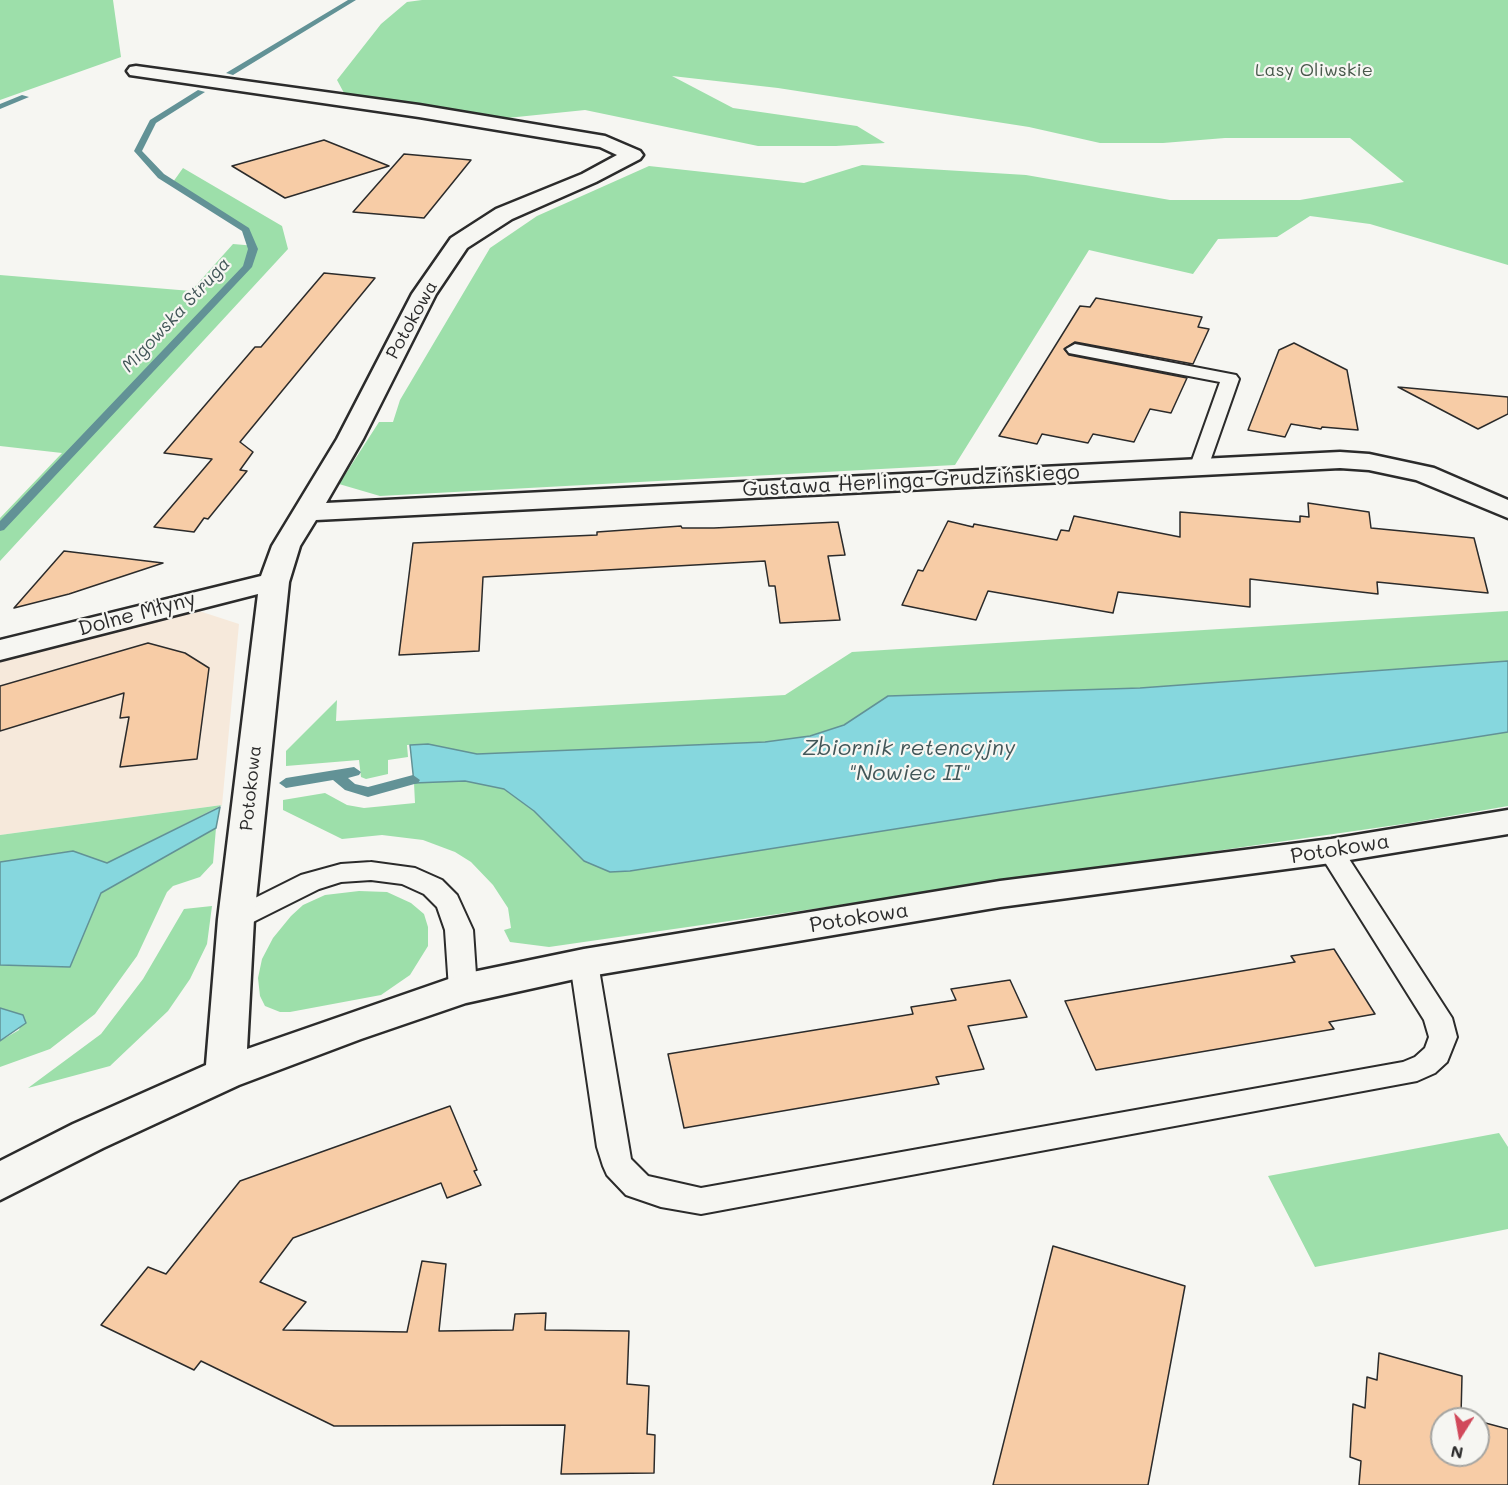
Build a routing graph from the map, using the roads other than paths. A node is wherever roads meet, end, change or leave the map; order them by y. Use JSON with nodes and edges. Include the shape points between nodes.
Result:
{"nodes":[{"id":1,"x":136,"y":71,"type":"dead end"},
{"id":2,"x":1076,"y":350,"type":"dead end"},
{"id":3,"x":1200,"y":466,"type":"junction"},
{"id":4,"x":1508,"y":510,"type":"edge"},
{"id":5,"x":305,"y":512,"type":"junction"},
{"id":6,"x":274,"y":582,"type":"junction"},
{"id":7,"x":0,"y":650,"type":"edge"},
{"id":8,"x":1508,"y":822,"type":"edge"},
{"id":9,"x":1331,"y":851,"type":"junction"},
{"id":10,"x":236,"y":918,"type":"junction"},
{"id":11,"x":584,"y":963,"type":"junction"},
{"id":12,"x":463,"y":989,"type":"junction"},
{"id":13,"x":225,"y":1074,"type":"junction"},
{"id":14,"x":0,"y":1182,"type":"edge"}],
"edges":[{"from":1,"to":5,"type":"street","name":"Potokowa","via":[[411,109],[605,142],[633,155],[504,214],[459,243],[424,294],[350,439]]},
{"from":2,"to":3,"type":"lane","via":[[1230,379]]},
{"from":3,"to":4,"type":"street","name":"Gustawa Herlinga-Grudzińskiego","via":[[1369,462],[1445,481]]},
{"from":3,"to":5,"type":"street","name":"Gustawa Herlinga-Grudzińskiego"},
{"from":5,"to":6,"type":"street","name":"Potokowa","via":[[286,546]]},
{"from":6,"to":7,"type":"street","name":"Dolne Młyny"},
{"from":6,"to":10,"type":"street","name":"Potokowa"},
{"from":8,"to":9,"type":"street","name":"Potokowa"},
{"from":9,"to":11,"type":"street","name":"Potokowa","via":[[1004,894]]},
{"from":9,"to":11,"type":"lane","via":[[1438,1018],[1443,1037],[1437,1054],[1425,1065],[1407,1073],[700,1201],[637,1186],[618,1166]]},
{"from":10,"to":12,"type":"lane","via":[[310,882],[341,873],[371,870],[406,875],[433,887],[448,902],[459,930]]},
{"from":10,"to":13,"type":"street","name":"Potokowa"},
{"from":11,"to":12,"type":"street","name":"Potokowa"},
{"from":12,"to":13,"type":"street","name":"Potokowa"},
{"from":13,"to":14,"type":"street","name":"Potokowa","via":[[88,1136]]}]}
